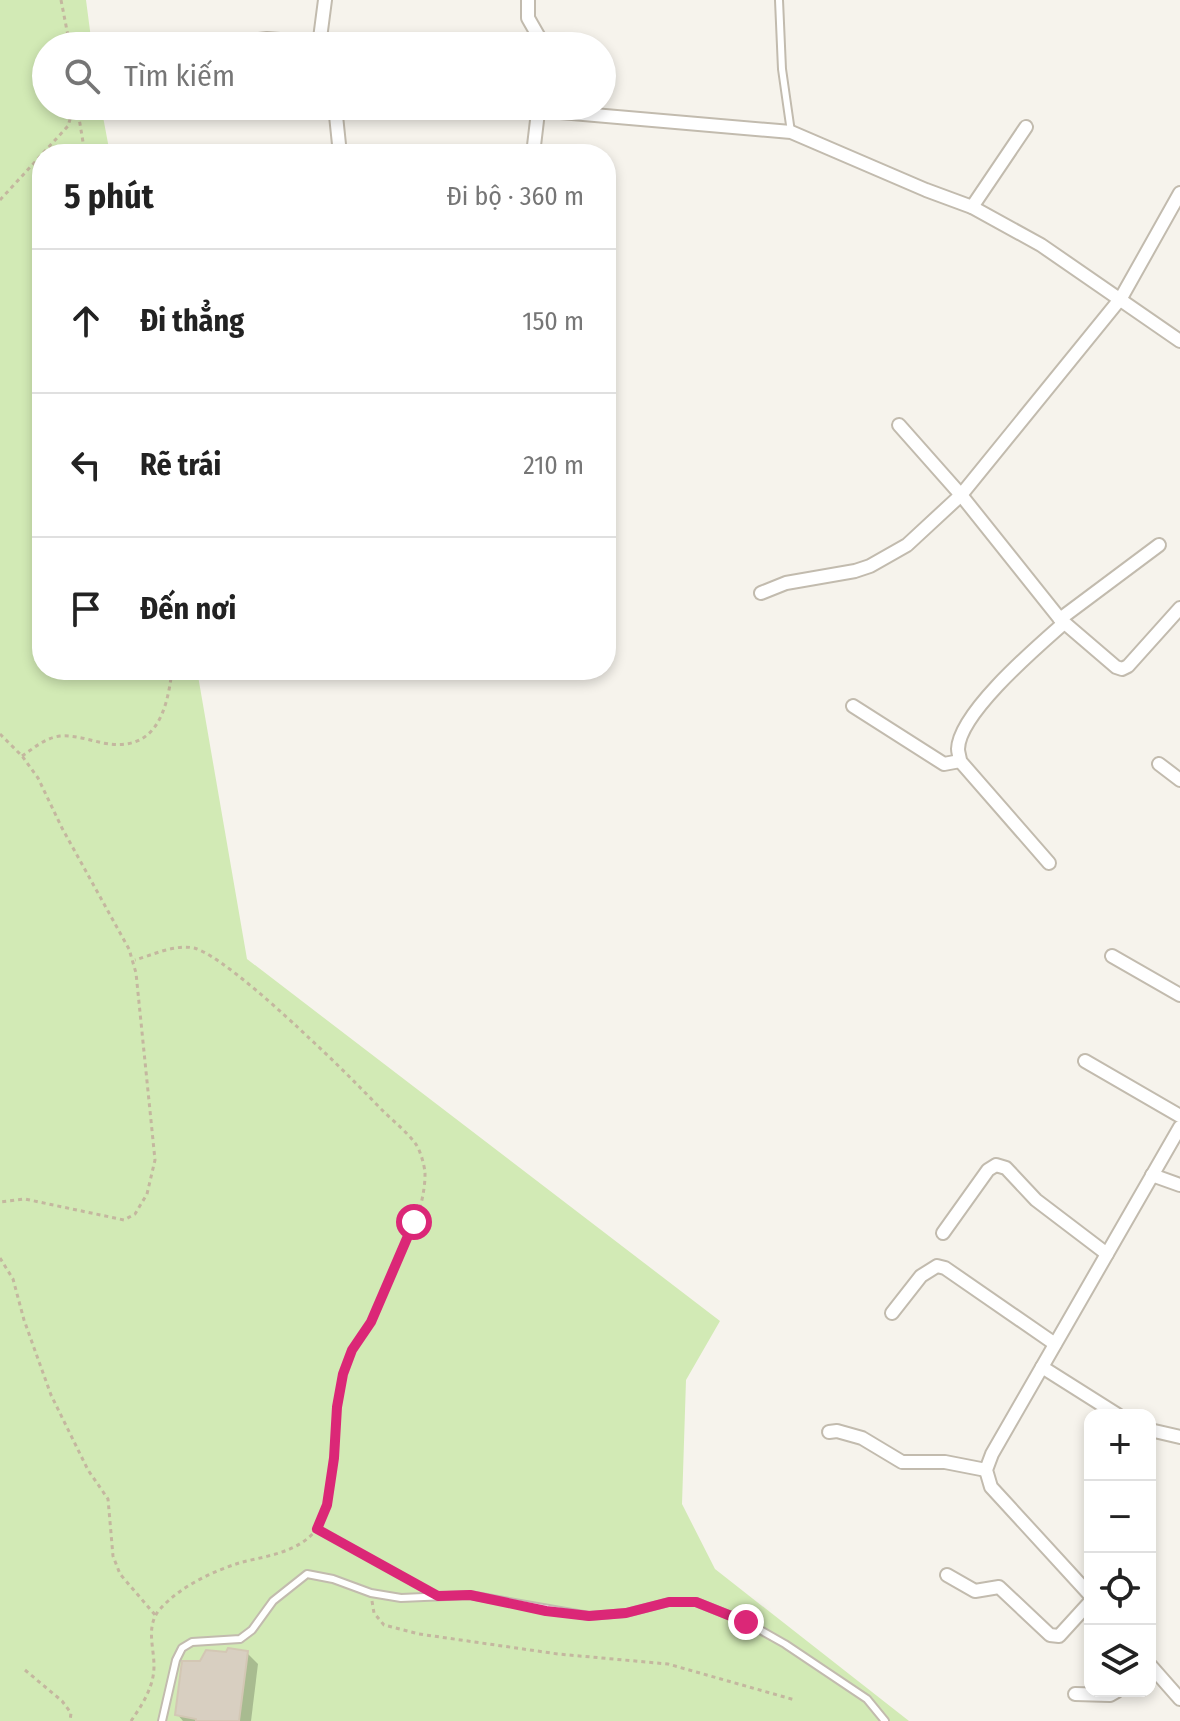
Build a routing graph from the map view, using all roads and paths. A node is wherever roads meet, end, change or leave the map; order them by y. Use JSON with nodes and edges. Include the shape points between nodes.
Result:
{"nodes":[{"id":1,"x":61,"y":0,"type":"edge"},
{"id":2,"x":325,"y":0,"type":"edge"},
{"id":3,"x":528,"y":0,"type":"edge"},
{"id":4,"x":779,"y":0,"type":"edge"},
{"id":5,"x":67,"y":32,"type":"edge"},
{"id":6,"x":321,"y":32,"type":"edge"},
{"id":7,"x":536,"y":32,"type":"edge"},
{"id":8,"x":616,"y":116,"type":"edge"},
{"id":9,"x":70,"y":120,"type":"edge"},
{"id":10,"x":78,"y":120,"type":"edge"},
{"id":11,"x":337,"y":120,"type":"edge"},
{"id":12,"x":541,"y":120,"type":"edge"},
{"id":13,"x":1026,"y":127,"type":"dead end"},
{"id":14,"x":791,"y":132,"type":"junction"},
{"id":15,"x":51,"y":144,"type":"edge"},
{"id":16,"x":83,"y":144,"type":"edge"},
{"id":17,"x":339,"y":144,"type":"edge"},
{"id":18,"x":535,"y":144,"type":"edge"},
{"id":19,"x":32,"y":165,"type":"edge"},
{"id":20,"x":1180,"y":193,"type":"edge"},
{"id":21,"x":0,"y":200,"type":"edge"},
{"id":22,"x":972,"y":207,"type":"junction"},
{"id":23,"x":1121,"y":298,"type":"junction"},
{"id":24,"x":1180,"y":341,"type":"edge"},
{"id":25,"x":899,"y":425,"type":"dead end"},
{"id":26,"x":961,"y":495,"type":"junction"},
{"id":27,"x":1159,"y":545,"type":"dead end"},
{"id":28,"x":761,"y":593,"type":"dead end"},
{"id":29,"x":1180,"y":608,"type":"edge"},
{"id":30,"x":1062,"y":621,"type":"junction"},
{"id":31,"x":170,"y":680,"type":"edge"},
{"id":32,"x":853,"y":706,"type":"dead end"},
{"id":33,"x":0,"y":734,"type":"edge"},
{"id":34,"x":22,"y":756,"type":"junction"},
{"id":35,"x":960,"y":761,"type":"junction"},
{"id":36,"x":1159,"y":764,"type":"dead end"},
{"id":37,"x":1180,"y":780,"type":"edge"},
{"id":38,"x":1049,"y":863,"type":"dead end"},
{"id":39,"x":1112,"y":956,"type":"dead end"},
{"id":40,"x":135,"y":960,"type":"dead end"},
{"id":41,"x":1180,"y":995,"type":"edge"},
{"id":42,"x":1085,"y":1061,"type":"dead end"},
{"id":43,"x":1180,"y":1116,"type":"edge"},
{"id":44,"x":1180,"y":1127,"type":"edge"},
{"id":45,"x":1152,"y":1175,"type":"junction"},
{"id":46,"x":1180,"y":1185,"type":"edge"},
{"id":47,"x":0,"y":1202,"type":"edge"},
{"id":48,"x":943,"y":1233,"type":"dead end"},
{"id":49,"x":1107,"y":1254,"type":"junction"},
{"id":50,"x":0,"y":1258,"type":"edge"},
{"id":51,"x":892,"y":1313,"type":"dead end"},
{"id":52,"x":1055,"y":1344,"type":"junction"},
{"id":53,"x":1042,"y":1367,"type":"junction"},
{"id":54,"x":1108,"y":1409,"type":"edge"},
{"id":55,"x":1156,"y":1431,"type":"edge"},
{"id":56,"x":829,"y":1432,"type":"dead end"},
{"id":57,"x":1180,"y":1437,"type":"edge"},
{"id":58,"x":986,"y":1470,"type":"junction"},
{"id":59,"x":317,"y":1529,"type":"junction"},
{"id":60,"x":947,"y":1575,"type":"dead end"},
{"id":61,"x":1084,"y":1588,"type":"edge"},
{"id":62,"x":371,"y":1593,"type":"junction"},
{"id":63,"x":438,"y":1596,"type":"junction"},
{"id":64,"x":1084,"y":1609,"type":"edge"},
{"id":65,"x":156,"y":1616,"type":"junction"},
{"id":66,"x":25,"y":1670,"type":"dead end"},
{"id":67,"x":1156,"y":1673,"type":"edge"},
{"id":68,"x":1075,"y":1694,"type":"dead end"},
{"id":69,"x":1084,"y":1694,"type":"edge"},
{"id":70,"x":1180,"y":1699,"type":"edge"},
{"id":71,"x":795,"y":1700,"type":"dead end"},
{"id":72,"x":70,"y":1721,"type":"edge"},
{"id":73,"x":131,"y":1721,"type":"edge"},
{"id":74,"x":162,"y":1721,"type":"edge"},
{"id":75,"x":885,"y":1721,"type":"edge"}],
"edges":[{"from":1,"to":5,"type":"path"},
{"from":2,"to":6,"type":"street"},
{"from":3,"to":7,"type":"street","via":[[528,18]]},
{"from":4,"to":14,"type":"lane"},
{"from":8,"to":14,"type":"street"},
{"from":9,"to":15,"type":"path"},
{"from":10,"to":16,"type":"path"},
{"from":11,"to":17,"type":"street"},
{"from":12,"to":18,"type":"street"},
{"from":13,"to":22,"type":"street"},
{"from":14,"to":22,"type":"street"},
{"from":19,"to":21,"type":"path"},
{"from":20,"to":23,"type":"street"},
{"from":22,"to":23,"type":"street"},
{"from":23,"to":24,"type":"street"},
{"from":23,"to":26,"type":"street"},
{"from":25,"to":26,"type":"street"},
{"from":26,"to":28,"type":"street","via":[[907,545],[870,566]]},
{"from":26,"to":30,"type":"street"},
{"from":27,"to":30,"type":"street"},
{"from":29,"to":30,"type":"street","via":[[1122,669]]},
{"from":30,"to":35,"type":"street","via":[[987,697],[961,738]]},
{"from":31,"to":34,"type":"path","via":[[166,705],[140,742],[122,745],[62,736],[46,739]]},
{"from":32,"to":35,"type":"street","via":[[944,764]]},
{"from":33,"to":34,"type":"path"},
{"from":34,"to":47,"type":"path","via":[[129,949],[148,1065],[155,1160],[147,1194],[135,1214],[124,1220],[25,1199]]},
{"from":35,"to":38,"type":"street"},
{"from":36,"to":37,"type":"street"},
{"from":39,"to":41,"type":"street"},
{"from":40,"to":59,"type":"path","via":[[179,948],[210,955],[280,1011],[417,1145],[425,1171],[420,1204],[371,1322],[343,1374],[327,1505]]},
{"from":42,"to":43,"type":"street"},
{"from":44,"to":45,"type":"street"},
{"from":45,"to":46,"type":"street"},
{"from":45,"to":49,"type":"street"},
{"from":48,"to":49,"type":"street","via":[[996,1165]]},
{"from":49,"to":52,"type":"street"},
{"from":50,"to":65,"type":"path","via":[[13,1279],[51,1395],[108,1499],[113,1556],[120,1574]]},
{"from":51,"to":52,"type":"street","via":[[921,1276],[937,1266]]},
{"from":52,"to":53,"type":"street"},
{"from":53,"to":54,"type":"street"},
{"from":53,"to":58,"type":"street"},
{"from":55,"to":57,"type":"street"},
{"from":56,"to":58,"type":"street","via":[[862,1438],[902,1462],[945,1462]]},
{"from":58,"to":61,"type":"street","via":[[991,1487]]},
{"from":59,"to":63,"type":"path"},
{"from":59,"to":65,"type":"path","via":[[303,1543],[209,1575],[182,1590]]},
{"from":60,"to":64,"type":"street","via":[[975,1591],[999,1587],[1050,1635],[1059,1636]]},
{"from":62,"to":63,"type":"lane"},
{"from":62,"to":71,"type":"path","via":[[374,1613],[384,1625],[419,1634],[668,1664]]},
{"from":62,"to":74,"type":"lane","via":[[307,1574],[273,1601],[240,1639],[192,1642],[182,1648]]},
{"from":63,"to":75,"type":"lane","via":[[470,1595],[589,1616],[696,1602],[785,1644],[867,1699]]},
{"from":65,"to":73,"type":"path","via":[[151,1685]]},
{"from":66,"to":72,"type":"path","via":[[62,1701]]},
{"from":67,"to":70,"type":"street"},
{"from":68,"to":69,"type":"street"}]}
